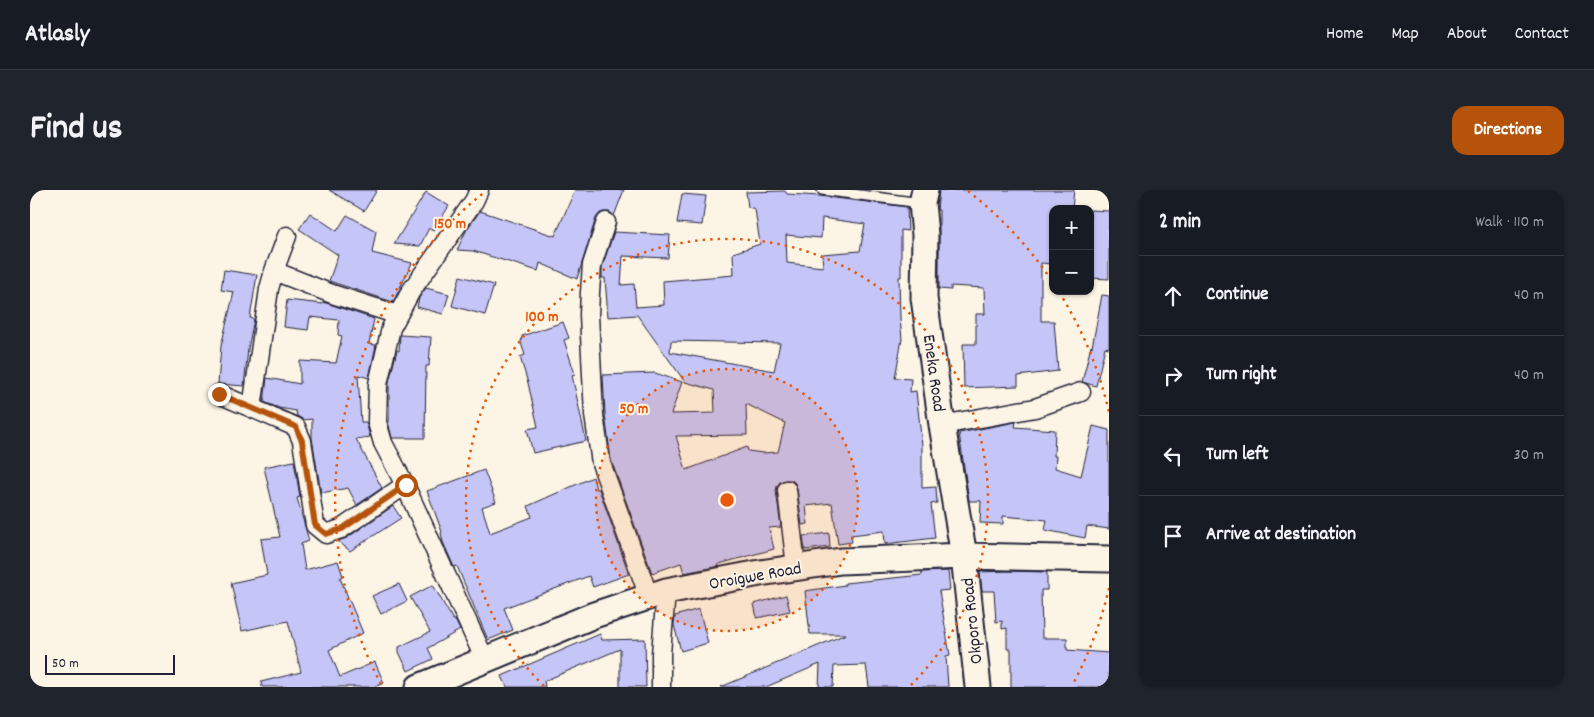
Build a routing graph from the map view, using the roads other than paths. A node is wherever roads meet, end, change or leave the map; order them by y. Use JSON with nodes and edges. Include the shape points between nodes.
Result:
{"nodes":[{"id":1,"x":822,"y":190,"type":"edge"},
{"id":2,"x":477,"y":191,"type":"edge"},
{"id":3,"x":924,"y":197,"type":"edge"},
{"id":4,"x":606,"y":222,"type":"dead end"},
{"id":5,"x":287,"y":236,"type":"dead end"},
{"id":6,"x":274,"y":271,"type":"junction"},
{"id":7,"x":398,"y":315,"type":"junction"},
{"id":8,"x":1081,"y":392,"type":"dead end"},
{"id":9,"x":219,"y":394,"type":"dead end"},
{"id":10,"x":252,"y":408,"type":"junction"},
{"id":11,"x":942,"y":425,"type":"junction"},
{"id":12,"x":406,"y":485,"type":"junction"},
{"id":13,"x":787,"y":490,"type":"dead end"},
{"id":14,"x":964,"y":556,"type":"junction"},
{"id":15,"x":1109,"y":559,"type":"edge"},
{"id":16,"x":796,"y":567,"type":"junction"},
{"id":17,"x":657,"y":594,"type":"junction"},
{"id":18,"x":485,"y":660,"type":"junction"},
{"id":19,"x":419,"y":687,"type":"edge"},
{"id":20,"x":661,"y":687,"type":"edge"},
{"id":21,"x":978,"y":687,"type":"edge"}],
"edges":[{"from":1,"to":3,"type":"lane"},
{"from":2,"to":7,"type":"street","via":[[474,201]]},
{"from":3,"to":11,"type":"street","name":"Eneka Road","via":[[924,298]]},
{"from":4,"to":17,"type":"street","via":[[592,265],[589,315],[594,415],[601,463]]},
{"from":5,"to":6,"type":"street"},
{"from":6,"to":7,"type":"street"},
{"from":6,"to":10,"type":"street"},
{"from":7,"to":12,"type":"street","via":[[391,328],[378,384],[377,422],[383,443]]},
{"from":8,"to":11,"type":"street","via":[[1035,408]]},
{"from":9,"to":10,"type":"street"},
{"from":10,"to":12,"type":"street","via":[[296,427],[302,441],[315,525],[326,534],[342,529]]},
{"from":11,"to":14,"type":"street","name":"Eneka Road"},
{"from":12,"to":18,"type":"street"},
{"from":13,"to":16,"type":"street"},
{"from":14,"to":15,"type":"street","name":"Oroigwe Road"},
{"from":14,"to":16,"type":"street","name":"Oroigwe Road","via":[[841,561]]},
{"from":14,"to":21,"type":"street","name":"Okporo Road"},
{"from":16,"to":17,"type":"street","name":"Oroigwe Road"},
{"from":17,"to":18,"type":"street","name":"Oroigwe Road","via":[[594,615]]},
{"from":17,"to":20,"type":"street"},
{"from":18,"to":19,"type":"street","name":"Oroigwe Road"}]}
